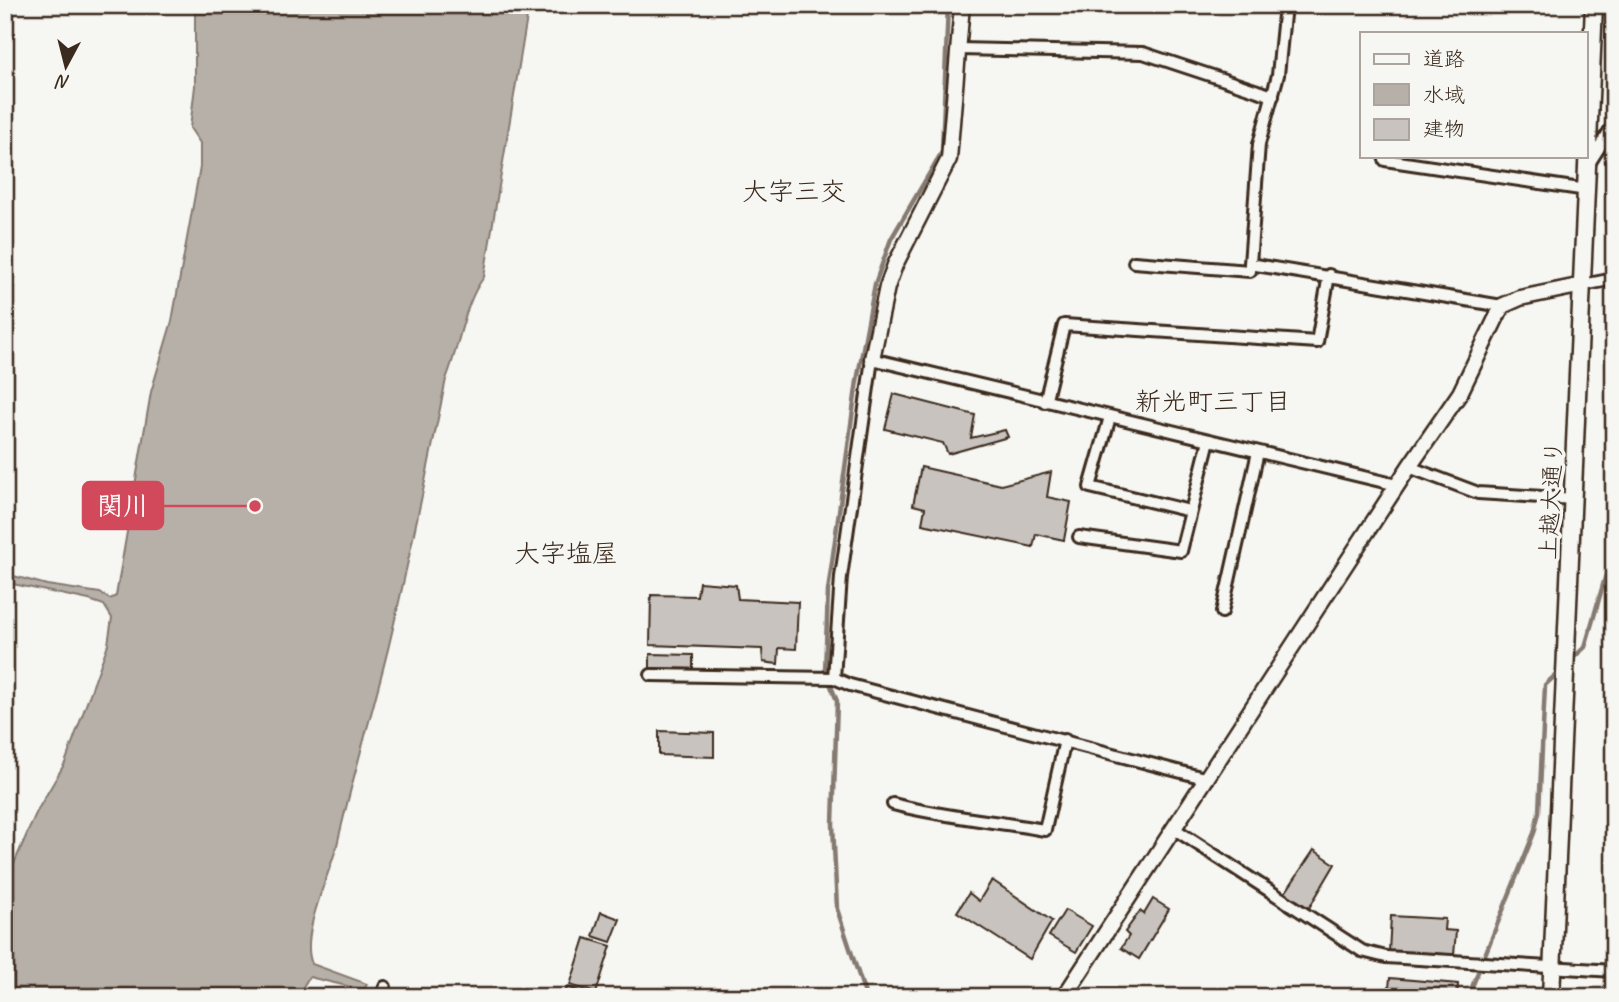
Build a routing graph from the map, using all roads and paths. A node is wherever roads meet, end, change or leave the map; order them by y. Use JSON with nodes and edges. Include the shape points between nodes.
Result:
{"nodes":[{"id":1,"x":962,"y":5,"type":"edge"},
{"id":2,"x":1285,"y":5,"type":"edge"},
{"id":3,"x":1594,"y":5,"type":"edge"},
{"id":4,"x":959,"y":49,"type":"junction"},
{"id":5,"x":1273,"y":96,"type":"junction"},
{"id":6,"x":1614,"y":124,"type":"edge"},
{"id":7,"x":1385,"y":160,"type":"dead end"},
{"id":8,"x":1588,"y":165,"type":"junction"},
{"id":9,"x":1587,"y":190,"type":"junction"},
{"id":10,"x":1134,"y":262,"type":"dead end"},
{"id":11,"x":1251,"y":264,"type":"junction"},
{"id":12,"x":1329,"y":275,"type":"junction"},
{"id":13,"x":1614,"y":279,"type":"edge"},
{"id":14,"x":1583,"y":285,"type":"junction"},
{"id":15,"x":1502,"y":306,"type":"junction"},
{"id":16,"x":872,"y":359,"type":"junction"},
{"id":17,"x":1045,"y":402,"type":"junction"},
{"id":18,"x":1110,"y":417,"type":"junction"},
{"id":19,"x":1209,"y":440,"type":"junction"},
{"id":20,"x":1258,"y":452,"type":"junction"},
{"id":21,"x":1409,"y":467,"type":"junction"},
{"id":22,"x":1397,"y":485,"type":"junction"},
{"id":23,"x":1574,"y":499,"type":"junction"},
{"id":24,"x":1190,"y":511,"type":"junction"},
{"id":25,"x":1079,"y":537,"type":"dead end"},
{"id":26,"x":1222,"y":612,"type":"dead end"},
{"id":27,"x":651,"y":675,"type":"dead end"},
{"id":28,"x":834,"y":678,"type":"junction"},
{"id":29,"x":1065,"y":740,"type":"junction"},
{"id":30,"x":1208,"y":779,"type":"junction"},
{"id":31,"x":893,"y":804,"type":"dead end"},
{"id":32,"x":1173,"y":828,"type":"junction"},
{"id":33,"x":1552,"y":968,"type":"junction"},
{"id":34,"x":1614,"y":971,"type":"edge"},
{"id":35,"x":1064,"y":997,"type":"edge"},
{"id":36,"x":1551,"y":997,"type":"edge"}],
"edges":[{"from":1,"to":4,"type":"street"},
{"from":2,"to":5,"type":"street"},
{"from":3,"to":8,"type":"main road","name":"上越大通り"},
{"from":4,"to":5,"type":"street","via":[[1143,53]]},
{"from":4,"to":16,"type":"street","via":[[949,159],[895,265]]},
{"from":5,"to":11,"type":"street","via":[[1259,144]]},
{"from":6,"to":8,"type":"street"},
{"from":7,"to":9,"type":"street"},
{"from":8,"to":9,"type":"main road","name":"上越大通り"},
{"from":9,"to":14,"type":"main road","name":"上越大通り"},
{"from":10,"to":11,"type":"street","via":[[1250,271]]},
{"from":11,"to":12,"type":"street"},
{"from":12,"to":15,"type":"street"},
{"from":12,"to":17,"type":"street","via":[[1317,342],[1064,325]]},
{"from":13,"to":14,"type":"street"},
{"from":14,"to":15,"type":"street"},
{"from":14,"to":23,"type":"main road","name":"上越大通り"},
{"from":15,"to":21,"type":"street","via":[[1460,393]]},
{"from":16,"to":17,"type":"street"},
{"from":16,"to":28,"type":"street","via":[[841,577]]},
{"from":17,"to":18,"type":"street"},
{"from":18,"to":19,"type":"street"},
{"from":18,"to":24,"type":"street","via":[[1090,487]]},
{"from":19,"to":20,"type":"street"},
{"from":19,"to":24,"type":"street"},
{"from":20,"to":22,"type":"street"},
{"from":20,"to":26,"type":"street"},
{"from":21,"to":22,"type":"street"},
{"from":21,"to":23,"type":"street","via":[[1478,493]]},
{"from":22,"to":30,"type":"street"},
{"from":23,"to":33,"type":"main road","name":"上越大通り"},
{"from":24,"to":25,"type":"street","via":[[1181,551]]},
{"from":27,"to":28,"type":"street"},
{"from":28,"to":29,"type":"street"},
{"from":29,"to":30,"type":"street"},
{"from":29,"to":31,"type":"street","via":[[1045,830]]},
{"from":30,"to":32,"type":"street"},
{"from":32,"to":33,"type":"street","via":[[1362,951],[1387,957]]},
{"from":32,"to":35,"type":"street"},
{"from":33,"to":34,"type":"street"},
{"from":33,"to":36,"type":"main road","name":"上越大通り"}]}
